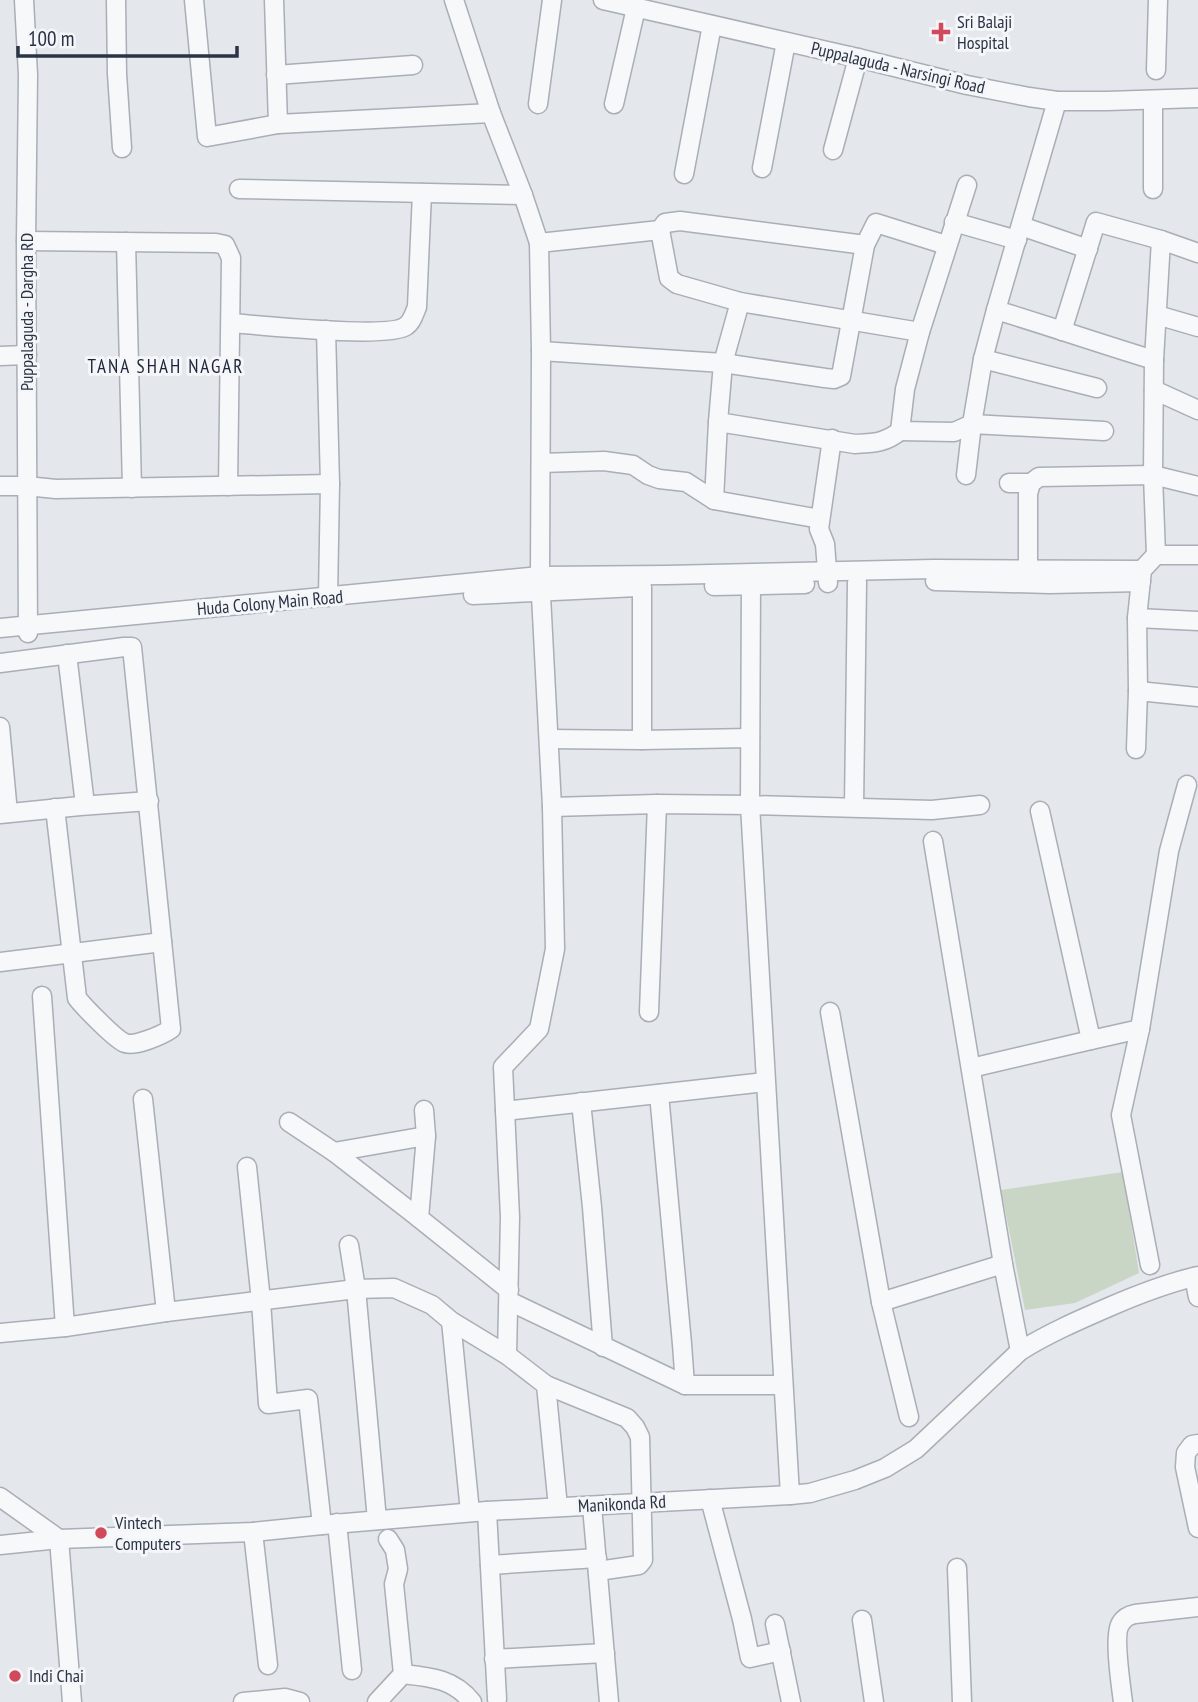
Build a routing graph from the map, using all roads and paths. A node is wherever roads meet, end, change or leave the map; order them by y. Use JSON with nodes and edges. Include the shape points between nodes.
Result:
{"nodes":[{"id":1,"x":24,"y":0,"type":"edge"},
{"id":2,"x":116,"y":0,"type":"edge"},
{"id":3,"x":194,"y":0,"type":"edge"},
{"id":4,"x":274,"y":0,"type":"edge"},
{"id":5,"x":454,"y":0,"type":"edge"},
{"id":6,"x":552,"y":0,"type":"edge"},
{"id":7,"x":603,"y":0,"type":"edge"},
{"id":8,"x":1157,"y":0,"type":"edge"},
{"id":9,"x":636,"y":8,"type":"junction"},
{"id":10,"x":712,"y":25,"type":"junction"},
{"id":11,"x":786,"y":42,"type":"junction"},
{"id":12,"x":858,"y":58,"type":"junction"},
{"id":13,"x":413,"y":65,"type":"dead end"},
{"id":14,"x":1156,"y":70,"type":"dead end"},
{"id":15,"x":276,"y":75,"type":"junction"},
{"id":16,"x":1198,"y":98,"type":"edge"},
{"id":17,"x":1057,"y":101,"type":"junction"},
{"id":18,"x":1153,"y":101,"type":"junction"},
{"id":19,"x":538,"y":104,"type":"dead end"},
{"id":20,"x":614,"y":104,"type":"dead end"},
{"id":21,"x":491,"y":113,"type":"junction"},
{"id":22,"x":278,"y":124,"type":"junction"},
{"id":23,"x":122,"y":148,"type":"dead end"},
{"id":24,"x":833,"y":150,"type":"dead end"},
{"id":25,"x":762,"y":168,"type":"dead end"},
{"id":26,"x":684,"y":174,"type":"dead end"},
{"id":27,"x":967,"y":185,"type":"dead end"},
{"id":28,"x":239,"y":189,"type":"dead end"},
{"id":29,"x":1153,"y":189,"type":"dead end"},
{"id":30,"x":422,"y":193,"type":"junction"},
{"id":31,"x":523,"y":195,"type":"junction"},
{"id":32,"x":954,"y":222,"type":"junction"},
{"id":33,"x":660,"y":230,"type":"junction"},
{"id":34,"x":1019,"y":233,"type":"junction"},
{"id":35,"x":1161,"y":240,"type":"junction"},
{"id":36,"x":26,"y":241,"type":"junction"},
{"id":37,"x":127,"y":242,"type":"junction"},
{"id":38,"x":540,"y":243,"type":"junction"},
{"id":39,"x":865,"y":245,"type":"junction"},
{"id":40,"x":946,"y":245,"type":"junction"},
{"id":41,"x":1088,"y":249,"type":"junction"},
{"id":42,"x":1198,"y":253,"type":"edge"},
{"id":43,"x":740,"y":302,"type":"junction"},
{"id":44,"x":996,"y":310,"type":"junction"},
{"id":45,"x":1157,"y":315,"type":"junction"},
{"id":46,"x":852,"y":319,"type":"junction"},
{"id":47,"x":231,"y":323,"type":"junction"},
{"id":48,"x":1198,"y":327,"type":"edge"},
{"id":49,"x":326,"y":330,"type":"junction"},
{"id":50,"x":1062,"y":331,"type":"junction"},
{"id":51,"x":920,"y":332,"type":"junction"},
{"id":52,"x":541,"y":351,"type":"junction"},
{"id":53,"x":27,"y":355,"type":"junction"},
{"id":54,"x":0,"y":356,"type":"edge"},
{"id":55,"x":983,"y":359,"type":"junction"},
{"id":56,"x":1154,"y":360,"type":"junction"},
{"id":57,"x":723,"y":363,"type":"junction"},
{"id":58,"x":1097,"y":388,"type":"dead end"},
{"id":59,"x":1154,"y":390,"type":"junction"},
{"id":60,"x":1198,"y":410,"type":"edge"},
{"id":61,"x":718,"y":422,"type":"junction"},
{"id":62,"x":972,"y":424,"type":"junction"},
{"id":63,"x":1104,"y":430,"type":"dead end"},
{"id":64,"x":900,"y":431,"type":"junction"},
{"id":65,"x":832,"y":439,"type":"junction"},
{"id":66,"x":541,"y":463,"type":"junction"},
{"id":67,"x":966,"y":475,"type":"dead end"},
{"id":68,"x":1153,"y":475,"type":"junction"},
{"id":69,"x":1009,"y":483,"type":"dead end"},
{"id":70,"x":1031,"y":483,"type":"junction"},
{"id":71,"x":330,"y":484,"type":"junction"},
{"id":72,"x":26,"y":485,"type":"junction"},
{"id":73,"x":0,"y":486,"type":"edge"},
{"id":74,"x":228,"y":486,"type":"junction"},
{"id":75,"x":1198,"y":486,"type":"edge"},
{"id":76,"x":132,"y":488,"type":"junction"},
{"id":77,"x":714,"y":500,"type":"junction"},
{"id":78,"x":820,"y":519,"type":"junction"},
{"id":79,"x":1156,"y":555,"type":"junction"},
{"id":80,"x":1198,"y":555,"type":"edge"},
{"id":81,"x":1028,"y":569,"type":"junction"},
{"id":82,"x":1142,"y":576,"type":"junction"},
{"id":83,"x":828,"y":577,"type":"junction"},
{"id":84,"x":751,"y":580,"type":"junction"},
{"id":85,"x":857,"y":582,"type":"junction"},
{"id":86,"x":541,"y":584,"type":"junction"},
{"id":87,"x":642,"y":587,"type":"junction"},
{"id":88,"x":328,"y":597,"type":"junction"},
{"id":89,"x":1137,"y":618,"type":"junction"},
{"id":90,"x":1198,"y":621,"type":"edge"},
{"id":91,"x":0,"y":628,"type":"edge"},
{"id":92,"x":27,"y":629,"type":"junction"},
{"id":93,"x":0,"y":637,"type":"edge"},
{"id":94,"x":66,"y":654,"type":"junction"},
{"id":95,"x":0,"y":663,"type":"edge"},
{"id":96,"x":1138,"y":691,"type":"junction"},
{"id":97,"x":1198,"y":697,"type":"edge"},
{"id":98,"x":0,"y":727,"type":"edge"},
{"id":99,"x":750,"y":738,"type":"junction"},
{"id":100,"x":549,"y":739,"type":"junction"},
{"id":101,"x":642,"y":740,"type":"junction"},
{"id":102,"x":1136,"y":749,"type":"dead end"},
{"id":103,"x":1187,"y":786,"type":"dead end"},
{"id":104,"x":149,"y":801,"type":"junction"},
{"id":105,"x":657,"y":804,"type":"junction"},
{"id":106,"x":85,"y":805,"type":"junction"},
{"id":107,"x":750,"y":805,"type":"junction"},
{"id":108,"x":979,"y":805,"type":"dead end"},
{"id":109,"x":552,"y":807,"type":"junction"},
{"id":110,"x":855,"y":807,"type":"junction"},
{"id":111,"x":55,"y":808,"type":"junction"},
{"id":112,"x":1040,"y":811,"type":"dead end"},
{"id":113,"x":4,"y":813,"type":"edge"},
{"id":114,"x":933,"y":841,"type":"dead end"},
{"id":115,"x":162,"y":942,"type":"junction"},
{"id":116,"x":72,"y":954,"type":"junction"},
{"id":117,"x":0,"y":962,"type":"edge"},
{"id":118,"x":42,"y":996,"type":"dead end"},
{"id":119,"x":649,"y":1012,"type":"dead end"},
{"id":120,"x":830,"y":1012,"type":"dead end"},
{"id":121,"x":1140,"y":1030,"type":"junction"},
{"id":122,"x":1091,"y":1040,"type":"junction"},
{"id":123,"x":971,"y":1068,"type":"junction"},
{"id":124,"x":765,"y":1082,"type":"junction"},
{"id":125,"x":659,"y":1094,"type":"junction"},
{"id":126,"x":143,"y":1099,"type":"dead end"},
{"id":127,"x":580,"y":1102,"type":"junction"},
{"id":128,"x":424,"y":1110,"type":"dead end"},
{"id":129,"x":505,"y":1111,"type":"junction"},
{"id":130,"x":289,"y":1122,"type":"dead end"},
{"id":131,"x":426,"y":1136,"type":"junction"},
{"id":132,"x":334,"y":1152,"type":"junction"},
{"id":133,"x":247,"y":1167,"type":"dead end"},
{"id":134,"x":419,"y":1218,"type":"junction"},
{"id":135,"x":349,"y":1245,"type":"dead end"},
{"id":136,"x":1003,"y":1264,"type":"junction"},
{"id":137,"x":1150,"y":1265,"type":"dead end"},
{"id":138,"x":1191,"y":1278,"type":"edge"},
{"id":139,"x":356,"y":1289,"type":"junction"},
{"id":140,"x":509,"y":1296,"type":"junction"},
{"id":141,"x":1198,"y":1297,"type":"edge"},
{"id":142,"x":261,"y":1301,"type":"junction"},
{"id":143,"x":881,"y":1302,"type":"junction"},
{"id":144,"x":166,"y":1312,"type":"junction"},
{"id":145,"x":451,"y":1321,"type":"junction"},
{"id":146,"x":65,"y":1327,"type":"junction"},
{"id":147,"x":0,"y":1333,"type":"edge"},
{"id":148,"x":603,"y":1347,"type":"junction"},
{"id":149,"x":1027,"y":1347,"type":"junction"},
{"id":150,"x":507,"y":1355,"type":"junction"},
{"id":151,"x":546,"y":1385,"type":"junction"},
{"id":152,"x":685,"y":1385,"type":"junction"},
{"id":153,"x":783,"y":1385,"type":"junction"},
{"id":154,"x":909,"y":1418,"type":"dead end"},
{"id":155,"x":1198,"y":1444,"type":"edge"},
{"id":156,"x":790,"y":1495,"type":"junction"},
{"id":157,"x":0,"y":1497,"type":"edge"},
{"id":158,"x":710,"y":1499,"type":"junction"},
{"id":159,"x":642,"y":1503,"type":"junction"},
{"id":160,"x":592,"y":1506,"type":"junction"},
{"id":161,"x":558,"y":1507,"type":"junction"},
{"id":162,"x":479,"y":1511,"type":"junction"},
{"id":163,"x":382,"y":1520,"type":"junction"},
{"id":164,"x":330,"y":1524,"type":"junction"},
{"id":165,"x":1198,"y":1528,"type":"edge"},
{"id":166,"x":253,"y":1532,"type":"junction"},
{"id":167,"x":59,"y":1539,"type":"junction"},
{"id":168,"x":0,"y":1545,"type":"edge"},
{"id":169,"x":597,"y":1564,"type":"junction"},
{"id":170,"x":490,"y":1565,"type":"junction"},
{"id":171,"x":957,"y":1568,"type":"dead end"},
{"id":172,"x":1198,"y":1606,"type":"edge"},
{"id":173,"x":862,"y":1620,"type":"dead end"},
{"id":174,"x":775,"y":1624,"type":"dead end"},
{"id":175,"x":781,"y":1651,"type":"junction"},
{"id":176,"x":605,"y":1653,"type":"junction"},
{"id":177,"x":494,"y":1659,"type":"junction"},
{"id":178,"x":268,"y":1665,"type":"dead end"},
{"id":179,"x":352,"y":1670,"type":"dead end"},
{"id":180,"x":403,"y":1674,"type":"junction"},
{"id":181,"x":497,"y":1699,"type":"dead end"},
{"id":182,"x":72,"y":1702,"type":"edge"},
{"id":183,"x":243,"y":1702,"type":"edge"},
{"id":184,"x":300,"y":1702,"type":"edge"},
{"id":185,"x":377,"y":1702,"type":"edge"},
{"id":186,"x":472,"y":1702,"type":"edge"},
{"id":187,"x":609,"y":1702,"type":"edge"},
{"id":188,"x":791,"y":1702,"type":"edge"},
{"id":189,"x":874,"y":1702,"type":"edge"},
{"id":190,"x":962,"y":1702,"type":"edge"},
{"id":191,"x":1123,"y":1702,"type":"edge"}],
"edges":[{"from":1,"to":36,"type":"street","name":"Puppalaguda - Dargha RD"},
{"from":2,"to":23,"type":"street"},
{"from":3,"to":22,"type":"street","via":[[207,137]]},
{"from":4,"to":15,"type":"street"},
{"from":5,"to":21,"type":"street"},
{"from":6,"to":19,"type":"street"},
{"from":7,"to":9,"type":"street","name":"Puppalaguda - Narsingi Road"},
{"from":8,"to":14,"type":"street"},
{"from":9,"to":10,"type":"street","name":"Puppalaguda - Narsingi Road"},
{"from":9,"to":20,"type":"street"},
{"from":10,"to":11,"type":"street","name":"Puppalaguda - Narsingi Road"},
{"from":10,"to":26,"type":"street"},
{"from":11,"to":12,"type":"street","name":"Puppalaguda - Narsingi Road"},
{"from":11,"to":25,"type":"street"},
{"from":12,"to":17,"type":"street","name":"Puppalaguda - Narsingi Road"},
{"from":12,"to":24,"type":"street"},
{"from":13,"to":15,"type":"street"},
{"from":15,"to":22,"type":"street"},
{"from":16,"to":18,"type":"street","name":"Puppalaguda - Narsingi Road"},
{"from":17,"to":18,"type":"street","name":"Puppalaguda - Narsingi Road"},
{"from":17,"to":34,"type":"street"},
{"from":18,"to":29,"type":"street"},
{"from":21,"to":22,"type":"street"},
{"from":21,"to":31,"type":"street"},
{"from":27,"to":32,"type":"street"},
{"from":28,"to":30,"type":"street"},
{"from":30,"to":31,"type":"street"},
{"from":30,"to":49,"type":"street","via":[[413,318],[393,331]]},
{"from":31,"to":38,"type":"street"},
{"from":32,"to":34,"type":"street"},
{"from":32,"to":40,"type":"street"},
{"from":33,"to":38,"type":"street"},
{"from":33,"to":39,"type":"street","via":[[665,223],[680,221]]},
{"from":33,"to":43,"type":"street","via":[[669,278],[677,285]]},
{"from":34,"to":41,"type":"street"},
{"from":34,"to":44,"type":"street"},
{"from":35,"to":41,"type":"street","via":[[1096,222]]},
{"from":35,"to":42,"type":"street"},
{"from":35,"to":45,"type":"street"},
{"from":36,"to":37,"type":"street"},
{"from":36,"to":53,"type":"street","name":"Puppalaguda - Dargha RD"},
{"from":37,"to":47,"type":"street","via":[[225,245],[231,258]]},
{"from":37,"to":76,"type":"street"},
{"from":38,"to":52,"type":"street"},
{"from":39,"to":40,"type":"street","via":[[876,223]]},
{"from":39,"to":46,"type":"street"},
{"from":40,"to":51,"type":"street"},
{"from":41,"to":50,"type":"street"},
{"from":43,"to":46,"type":"street"},
{"from":43,"to":57,"type":"street"},
{"from":44,"to":50,"type":"street"},
{"from":44,"to":55,"type":"street"},
{"from":45,"to":48,"type":"street"},
{"from":45,"to":56,"type":"street"},
{"from":46,"to":51,"type":"street"},
{"from":46,"to":57,"type":"street","via":[[838,378]]},
{"from":47,"to":49,"type":"street"},
{"from":47,"to":74,"type":"street"},
{"from":49,"to":71,"type":"street"},
{"from":50,"to":56,"type":"street"},
{"from":51,"to":64,"type":"street"},
{"from":52,"to":57,"type":"street"},
{"from":52,"to":66,"type":"street"},
{"from":53,"to":54,"type":"street"},
{"from":53,"to":72,"type":"street","name":"Puppalaguda - Dargha RD"},
{"from":55,"to":58,"type":"street"},
{"from":55,"to":62,"type":"street"},
{"from":56,"to":59,"type":"street"},
{"from":57,"to":61,"type":"street"},
{"from":59,"to":60,"type":"street"},
{"from":59,"to":68,"type":"street"},
{"from":61,"to":65,"type":"street"},
{"from":61,"to":77,"type":"street"},
{"from":62,"to":63,"type":"street"},
{"from":62,"to":64,"type":"street","via":[[954,432]]},
{"from":62,"to":67,"type":"street"},
{"from":64,"to":65,"type":"street","via":[[872,443]]},
{"from":65,"to":78,"type":"street"},
{"from":66,"to":77,"type":"street","via":[[633,465],[659,479],[686,482]]},
{"from":66,"to":86,"type":"street"},
{"from":68,"to":70,"type":"street","via":[[1039,477]]},
{"from":68,"to":75,"type":"street"},
{"from":68,"to":79,"type":"street"},
{"from":69,"to":70,"type":"street"},
{"from":70,"to":81,"type":"street"},
{"from":71,"to":74,"type":"street"},
{"from":71,"to":88,"type":"street"},
{"from":72,"to":73,"type":"street"},
{"from":72,"to":76,"type":"street"},
{"from":72,"to":92,"type":"street","name":"Puppalaguda - Dargha RD"},
{"from":74,"to":76,"type":"street"},
{"from":77,"to":78,"type":"street"},
{"from":78,"to":83,"type":"street"},
{"from":79,"to":80,"type":"street"},
{"from":79,"to":82,"type":"street"},
{"from":81,"to":82,"type":"street"},
{"from":81,"to":83,"type":"street"},
{"from":82,"to":85,"type":"street","via":[[1051,583]]},
{"from":82,"to":89,"type":"street"},
{"from":83,"to":84,"type":"street"},
{"from":83,"to":85,"type":"street"},
{"from":84,"to":86,"type":"street"},
{"from":84,"to":87,"type":"street"},
{"from":84,"to":99,"type":"street"},
{"from":85,"to":110,"type":"street"},
{"from":86,"to":87,"type":"street"},
{"from":86,"to":88,"type":"street","name":"Huda Colony Main Road"},
{"from":86,"to":92,"type":"street","via":[[475,595]]},
{"from":86,"to":100,"type":"street"},
{"from":87,"to":101,"type":"street"},
{"from":88,"to":92,"type":"street","name":"Huda Colony Main Road"},
{"from":89,"to":90,"type":"street"},
{"from":89,"to":96,"type":"street"},
{"from":91,"to":92,"type":"street","name":"Huda Colony Main Road"},
{"from":92,"to":93,"type":"street"},
{"from":94,"to":95,"type":"street"},
{"from":94,"to":104,"type":"street","via":[[132,647]]},
{"from":94,"to":106,"type":"street"},
{"from":96,"to":97,"type":"street"},
{"from":96,"to":102,"type":"street"},
{"from":98,"to":113,"type":"street"},
{"from":99,"to":101,"type":"street"},
{"from":99,"to":107,"type":"street"},
{"from":100,"to":101,"type":"street"},
{"from":100,"to":109,"type":"street"},
{"from":103,"to":121,"type":"street","via":[[1170,851]]},
{"from":104,"to":106,"type":"street"},
{"from":104,"to":115,"type":"street"},
{"from":105,"to":107,"type":"street"},
{"from":105,"to":109,"type":"street"},
{"from":105,"to":119,"type":"street"},
{"from":106,"to":111,"type":"street"},
{"from":107,"to":110,"type":"street"},
{"from":107,"to":124,"type":"street"},
{"from":108,"to":110,"type":"street","via":[[932,810]]},
{"from":109,"to":129,"type":"street","via":[[555,949],[539,1029],[503,1067]]},
{"from":111,"to":113,"type":"street"},
{"from":111,"to":116,"type":"street"},
{"from":112,"to":122,"type":"street"},
{"from":114,"to":123,"type":"street"},
{"from":115,"to":116,"type":"street"},
{"from":115,"to":116,"type":"street","via":[[171,1029],[134,1044],[124,1043],[77,998]]},
{"from":116,"to":117,"type":"street"},
{"from":118,"to":146,"type":"street"},
{"from":120,"to":143,"type":"street"},
{"from":121,"to":122,"type":"street"},
{"from":121,"to":137,"type":"street","via":[[1121,1115]]},
{"from":122,"to":123,"type":"street"},
{"from":123,"to":136,"type":"street"},
{"from":124,"to":125,"type":"street"},
{"from":124,"to":153,"type":"street"},
{"from":125,"to":127,"type":"street"},
{"from":125,"to":152,"type":"street"},
{"from":126,"to":144,"type":"street"},
{"from":127,"to":129,"type":"street"},
{"from":127,"to":148,"type":"street"},
{"from":128,"to":131,"type":"street"},
{"from":129,"to":140,"type":"street"},
{"from":130,"to":132,"type":"street"},
{"from":131,"to":132,"type":"street"},
{"from":131,"to":134,"type":"street"},
{"from":132,"to":134,"type":"street"},
{"from":133,"to":142,"type":"street"},
{"from":134,"to":140,"type":"street"},
{"from":135,"to":139,"type":"street"},
{"from":136,"to":143,"type":"street"},
{"from":136,"to":149,"type":"street"},
{"from":138,"to":141,"type":"street"},
{"from":138,"to":149,"type":"street","name":"Manikonda Rd","via":[[1154,1288],[1073,1322]]},
{"from":139,"to":142,"type":"street"},
{"from":139,"to":145,"type":"street","via":[[394,1288],[432,1305]]},
{"from":139,"to":163,"type":"street"},
{"from":140,"to":148,"type":"street"},
{"from":140,"to":150,"type":"street"},
{"from":142,"to":144,"type":"street"},
{"from":142,"to":164,"type":"street","via":[[268,1404],[309,1399]]},
{"from":143,"to":154,"type":"street"},
{"from":144,"to":146,"type":"street"},
{"from":145,"to":150,"type":"street"},
{"from":145,"to":162,"type":"street"},
{"from":146,"to":147,"type":"street"},
{"from":148,"to":152,"type":"street"},
{"from":149,"to":156,"type":"street","name":"Manikonda Rd","via":[[916,1449],[855,1480]]},
{"from":150,"to":151,"type":"street"},
{"from":151,"to":159,"type":"street","via":[[626,1418],[635,1427],[640,1437]]},
{"from":151,"to":161,"type":"street"},
{"from":152,"to":153,"type":"street"},
{"from":153,"to":156,"type":"street"},
{"from":155,"to":165,"type":"street","via":[[1186,1453],[1185,1466]]},
{"from":156,"to":158,"type":"street","name":"Manikonda Rd"},
{"from":157,"to":167,"type":"street"},
{"from":158,"to":159,"type":"street","name":"Manikonda Rd"},
{"from":158,"to":175,"type":"street","via":[[750,1658]]},
{"from":159,"to":160,"type":"street","name":"Manikonda Rd"},
{"from":159,"to":169,"type":"street","via":[[643,1560],[639,1565]]},
{"from":160,"to":161,"type":"street","name":"Manikonda Rd"},
{"from":160,"to":169,"type":"street"},
{"from":161,"to":162,"type":"street","name":"Manikonda Rd"},
{"from":162,"to":163,"type":"street","name":"Manikonda Rd"},
{"from":162,"to":170,"type":"street"},
{"from":163,"to":164,"type":"street","name":"Manikonda Rd"},
{"from":163,"to":180,"type":"street"},
{"from":164,"to":166,"type":"street","name":"Manikonda Rd"},
{"from":164,"to":179,"type":"street"},
{"from":166,"to":167,"type":"street","name":"Manikonda Rd"},
{"from":166,"to":178,"type":"street"},
{"from":167,"to":168,"type":"street","name":"Manikonda Rd"},
{"from":167,"to":182,"type":"street"},
{"from":169,"to":170,"type":"street"},
{"from":169,"to":176,"type":"street"},
{"from":170,"to":177,"type":"street"},
{"from":171,"to":190,"type":"street"},
{"from":172,"to":191,"type":"street","via":[[1135,1614],[1119,1624]]},
{"from":173,"to":189,"type":"street"},
{"from":174,"to":175,"type":"street"},
{"from":175,"to":188,"type":"street"},
{"from":176,"to":177,"type":"street"},
{"from":176,"to":187,"type":"street"},
{"from":177,"to":181,"type":"street"},
{"from":180,"to":185,"type":"street"},
{"from":180,"to":186,"type":"street","via":[[442,1680]]},
{"from":183,"to":184,"type":"street","via":[[285,1698]]}]}
